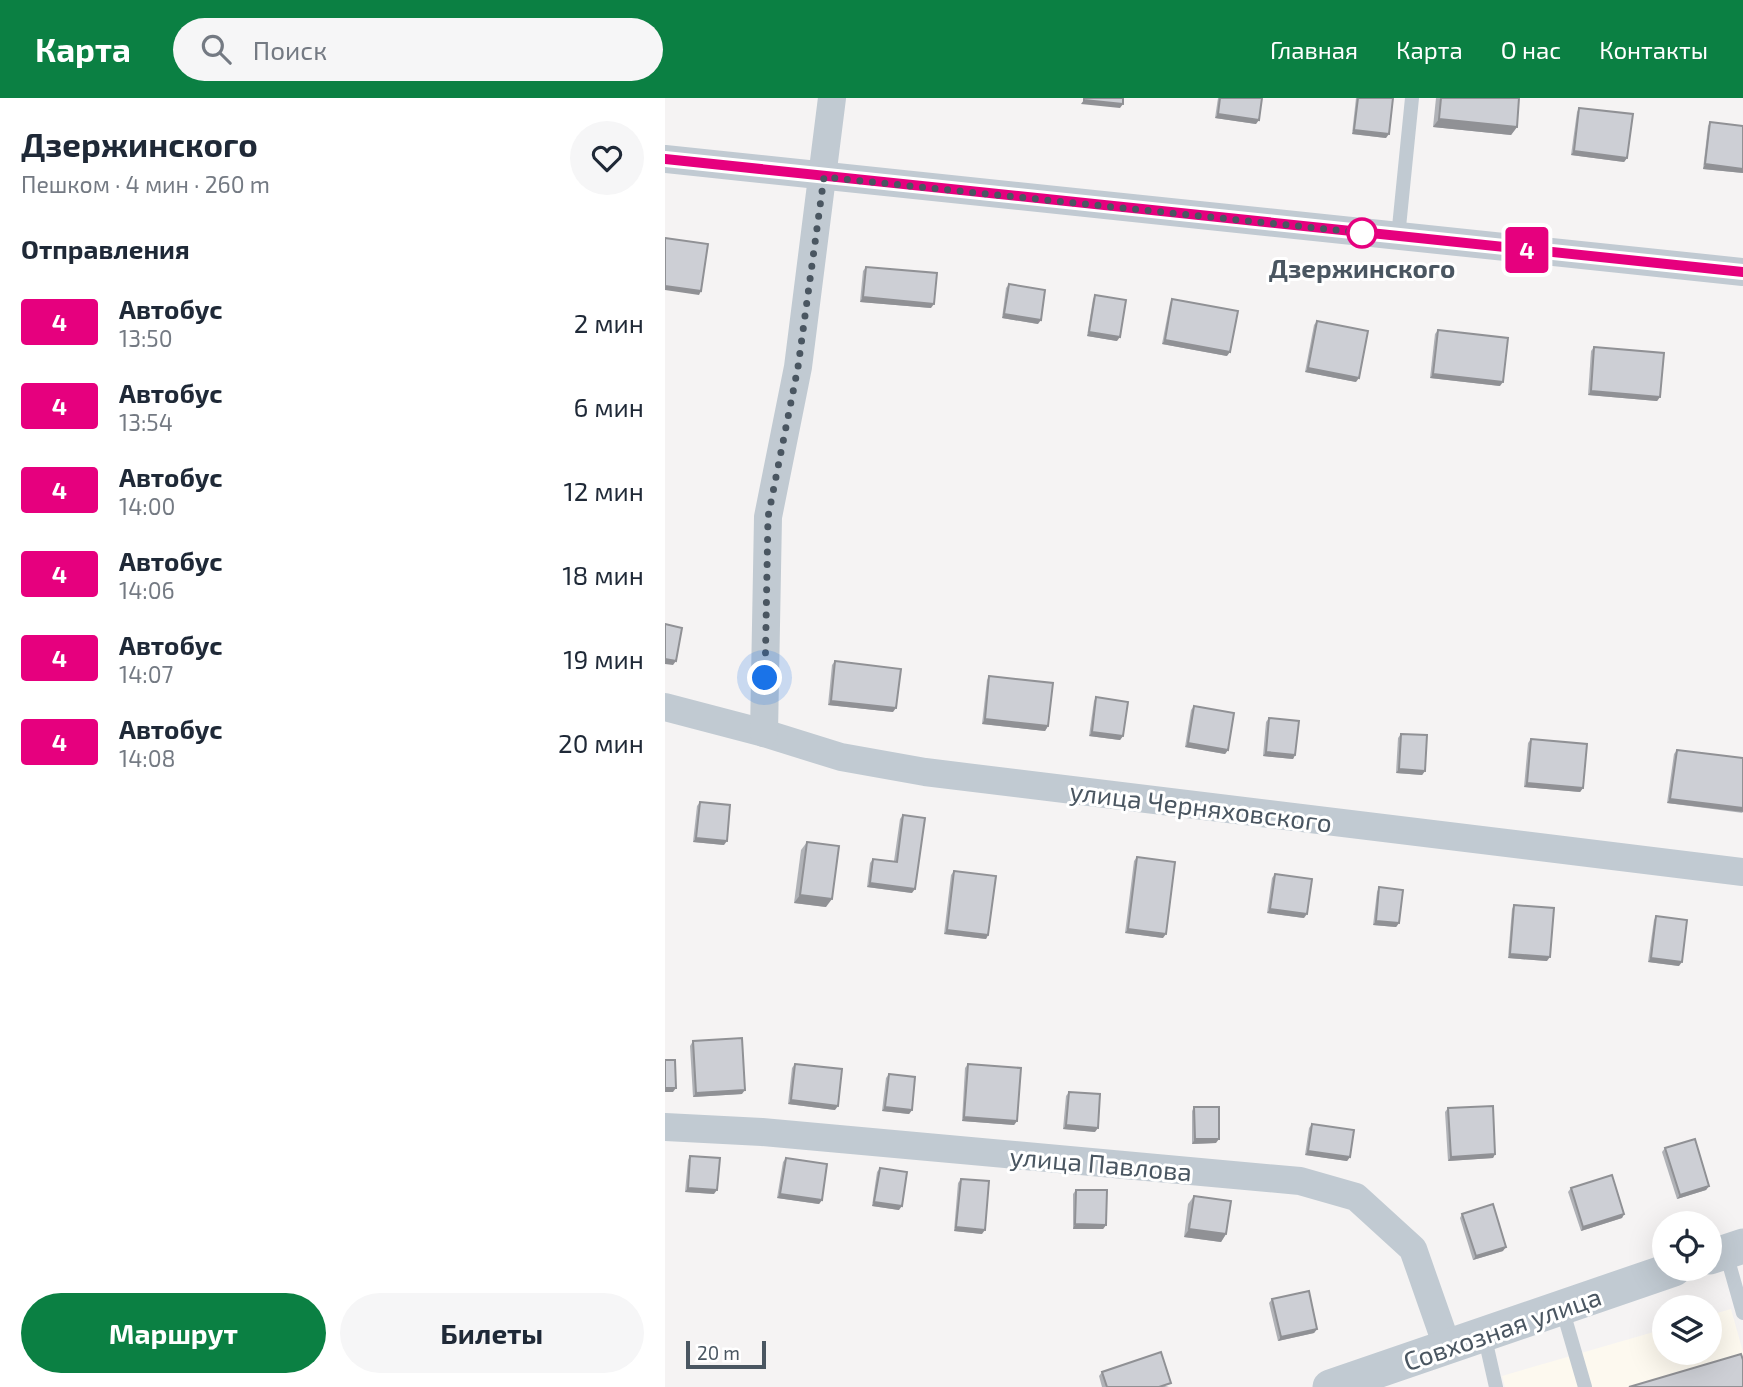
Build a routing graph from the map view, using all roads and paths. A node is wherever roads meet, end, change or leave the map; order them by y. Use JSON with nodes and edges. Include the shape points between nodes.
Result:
{"nodes":[{"id":1,"x":832,"y":98,"type":"edge"},
{"id":2,"x":1412,"y":98,"type":"edge"},
{"id":3,"x":665,"y":159,"type":"edge"},
{"id":4,"x":824,"y":177,"type":"junction"},
{"id":5,"x":1398,"y":237,"type":"junction"},
{"id":6,"x":1743,"y":272,"type":"edge"},
{"id":7,"x":665,"y":707,"type":"edge"},
{"id":8,"x":764,"y":733,"type":"junction"},
{"id":9,"x":1743,"y":872,"type":"edge"},
{"id":10,"x":665,"y":1128,"type":"edge"},
{"id":11,"x":1726,"y":1252,"type":"edge"},
{"id":12,"x":1652,"y":1276,"type":"edge"},
{"id":13,"x":1561,"y":1307,"type":"junction"},
{"id":14,"x":1743,"y":1313,"type":"edge"},
{"id":15,"x":1484,"y":1334,"type":"junction"},
{"id":16,"x":1447,"y":1346,"type":"junction"},
{"id":17,"x":1330,"y":1387,"type":"edge"},
{"id":18,"x":1496,"y":1387,"type":"edge"},
{"id":19,"x":1585,"y":1387,"type":"edge"}],
"edges":[{"from":1,"to":4,"type":"street"},
{"from":2,"to":5,"type":"lane"},
{"from":3,"to":4,"type":"street"},
{"from":4,"to":5,"type":"street"},
{"from":4,"to":8,"type":"street","via":[[798,367],[768,517]]},
{"from":5,"to":6,"type":"street"},
{"from":7,"to":8,"type":"street","name":"улица Черняховского"},
{"from":8,"to":9,"type":"street","name":"улица Черняховского","via":[[841,757],[925,772]]},
{"from":10,"to":16,"type":"street","name":"улица Павлова","via":[[762,1132],[1300,1181],[1356,1197],[1413,1249]]},
{"from":11,"to":14,"type":"lane"},
{"from":12,"to":13,"type":"street","name":"Совхозная улица"},
{"from":13,"to":15,"type":"street","name":"Совхозная улица"},
{"from":13,"to":19,"type":"lane"},
{"from":15,"to":16,"type":"street","name":"Совхозная улица"},
{"from":15,"to":18,"type":"lane"},
{"from":16,"to":17,"type":"street","name":"Совхозная улица"}]}
